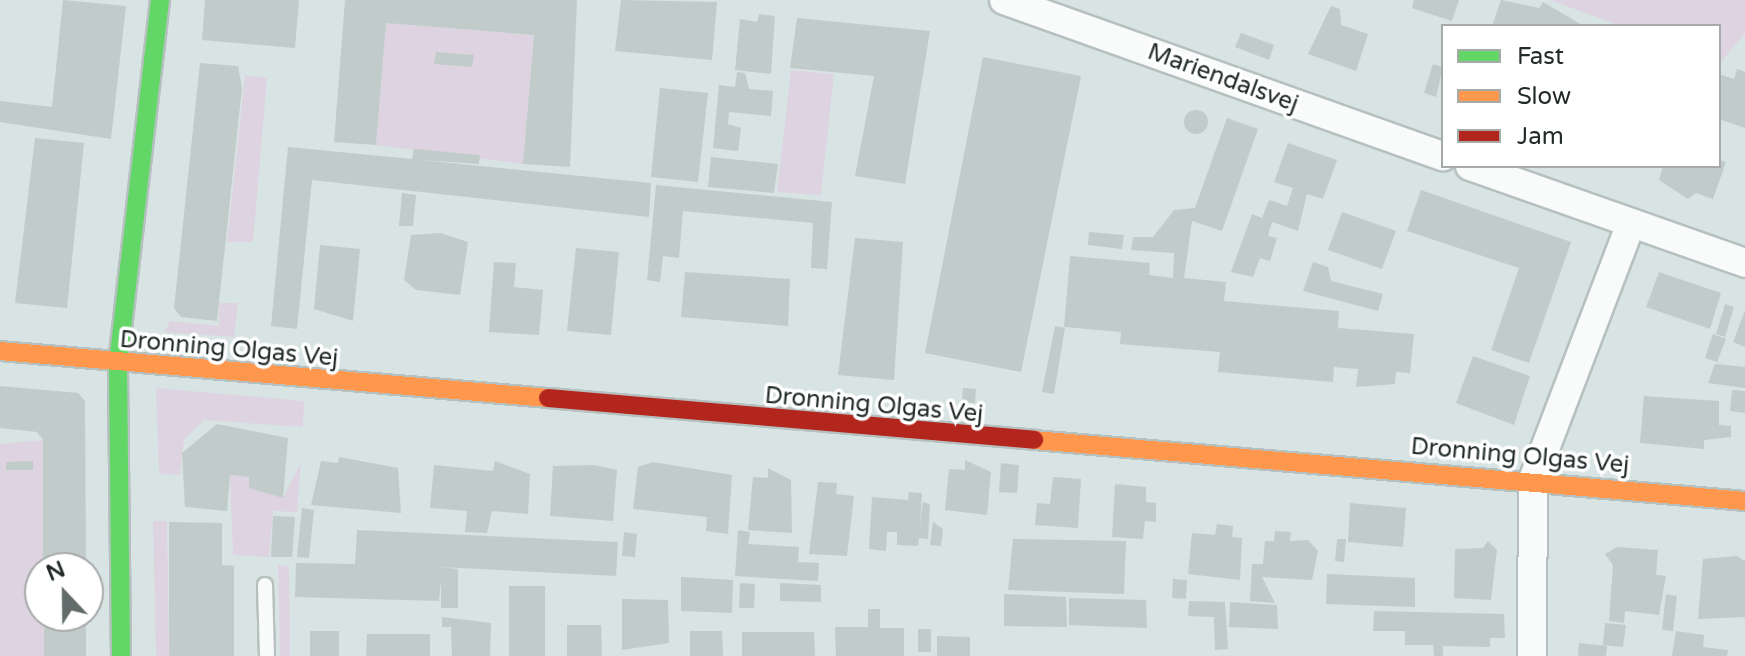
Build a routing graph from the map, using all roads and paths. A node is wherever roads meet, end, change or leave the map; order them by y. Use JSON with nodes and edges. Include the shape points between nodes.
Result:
{"nodes":[{"id":1,"x":160,"y":0,"type":"edge"},
{"id":2,"x":1004,"y":0,"type":"edge"},
{"id":3,"x":1441,"y":155,"type":"edge"},
{"id":4,"x":1476,"y":168,"type":"edge"},
{"id":5,"x":1631,"y":223,"type":"junction"},
{"id":6,"x":1745,"y":263,"type":"edge"},
{"id":7,"x":0,"y":351,"type":"edge"},
{"id":8,"x":118,"y":363,"type":"junction"},
{"id":9,"x":1533,"y":480,"type":"junction"},
{"id":10,"x":1745,"y":501,"type":"edge"},
{"id":11,"x":265,"y":585,"type":"dead end"},
{"id":12,"x":121,"y":656,"type":"edge"},
{"id":13,"x":267,"y":656,"type":"edge"},
{"id":14,"x":1532,"y":656,"type":"edge"}],
"edges":[{"from":1,"to":8,"type":"street"},
{"from":2,"to":3,"type":"street","name":"Mariendalsvej"},
{"from":4,"to":5,"type":"street"},
{"from":5,"to":6,"type":"street"},
{"from":5,"to":9,"type":"street"},
{"from":7,"to":8,"type":"street","name":"Dronning Olgas Vej"},
{"from":8,"to":9,"type":"street","name":"Dronning Olgas Vej"},
{"from":8,"to":12,"type":"street"},
{"from":9,"to":10,"type":"street","name":"Dronning Olgas Vej"},
{"from":9,"to":14,"type":"street"},
{"from":11,"to":13,"type":"lane"}]}
